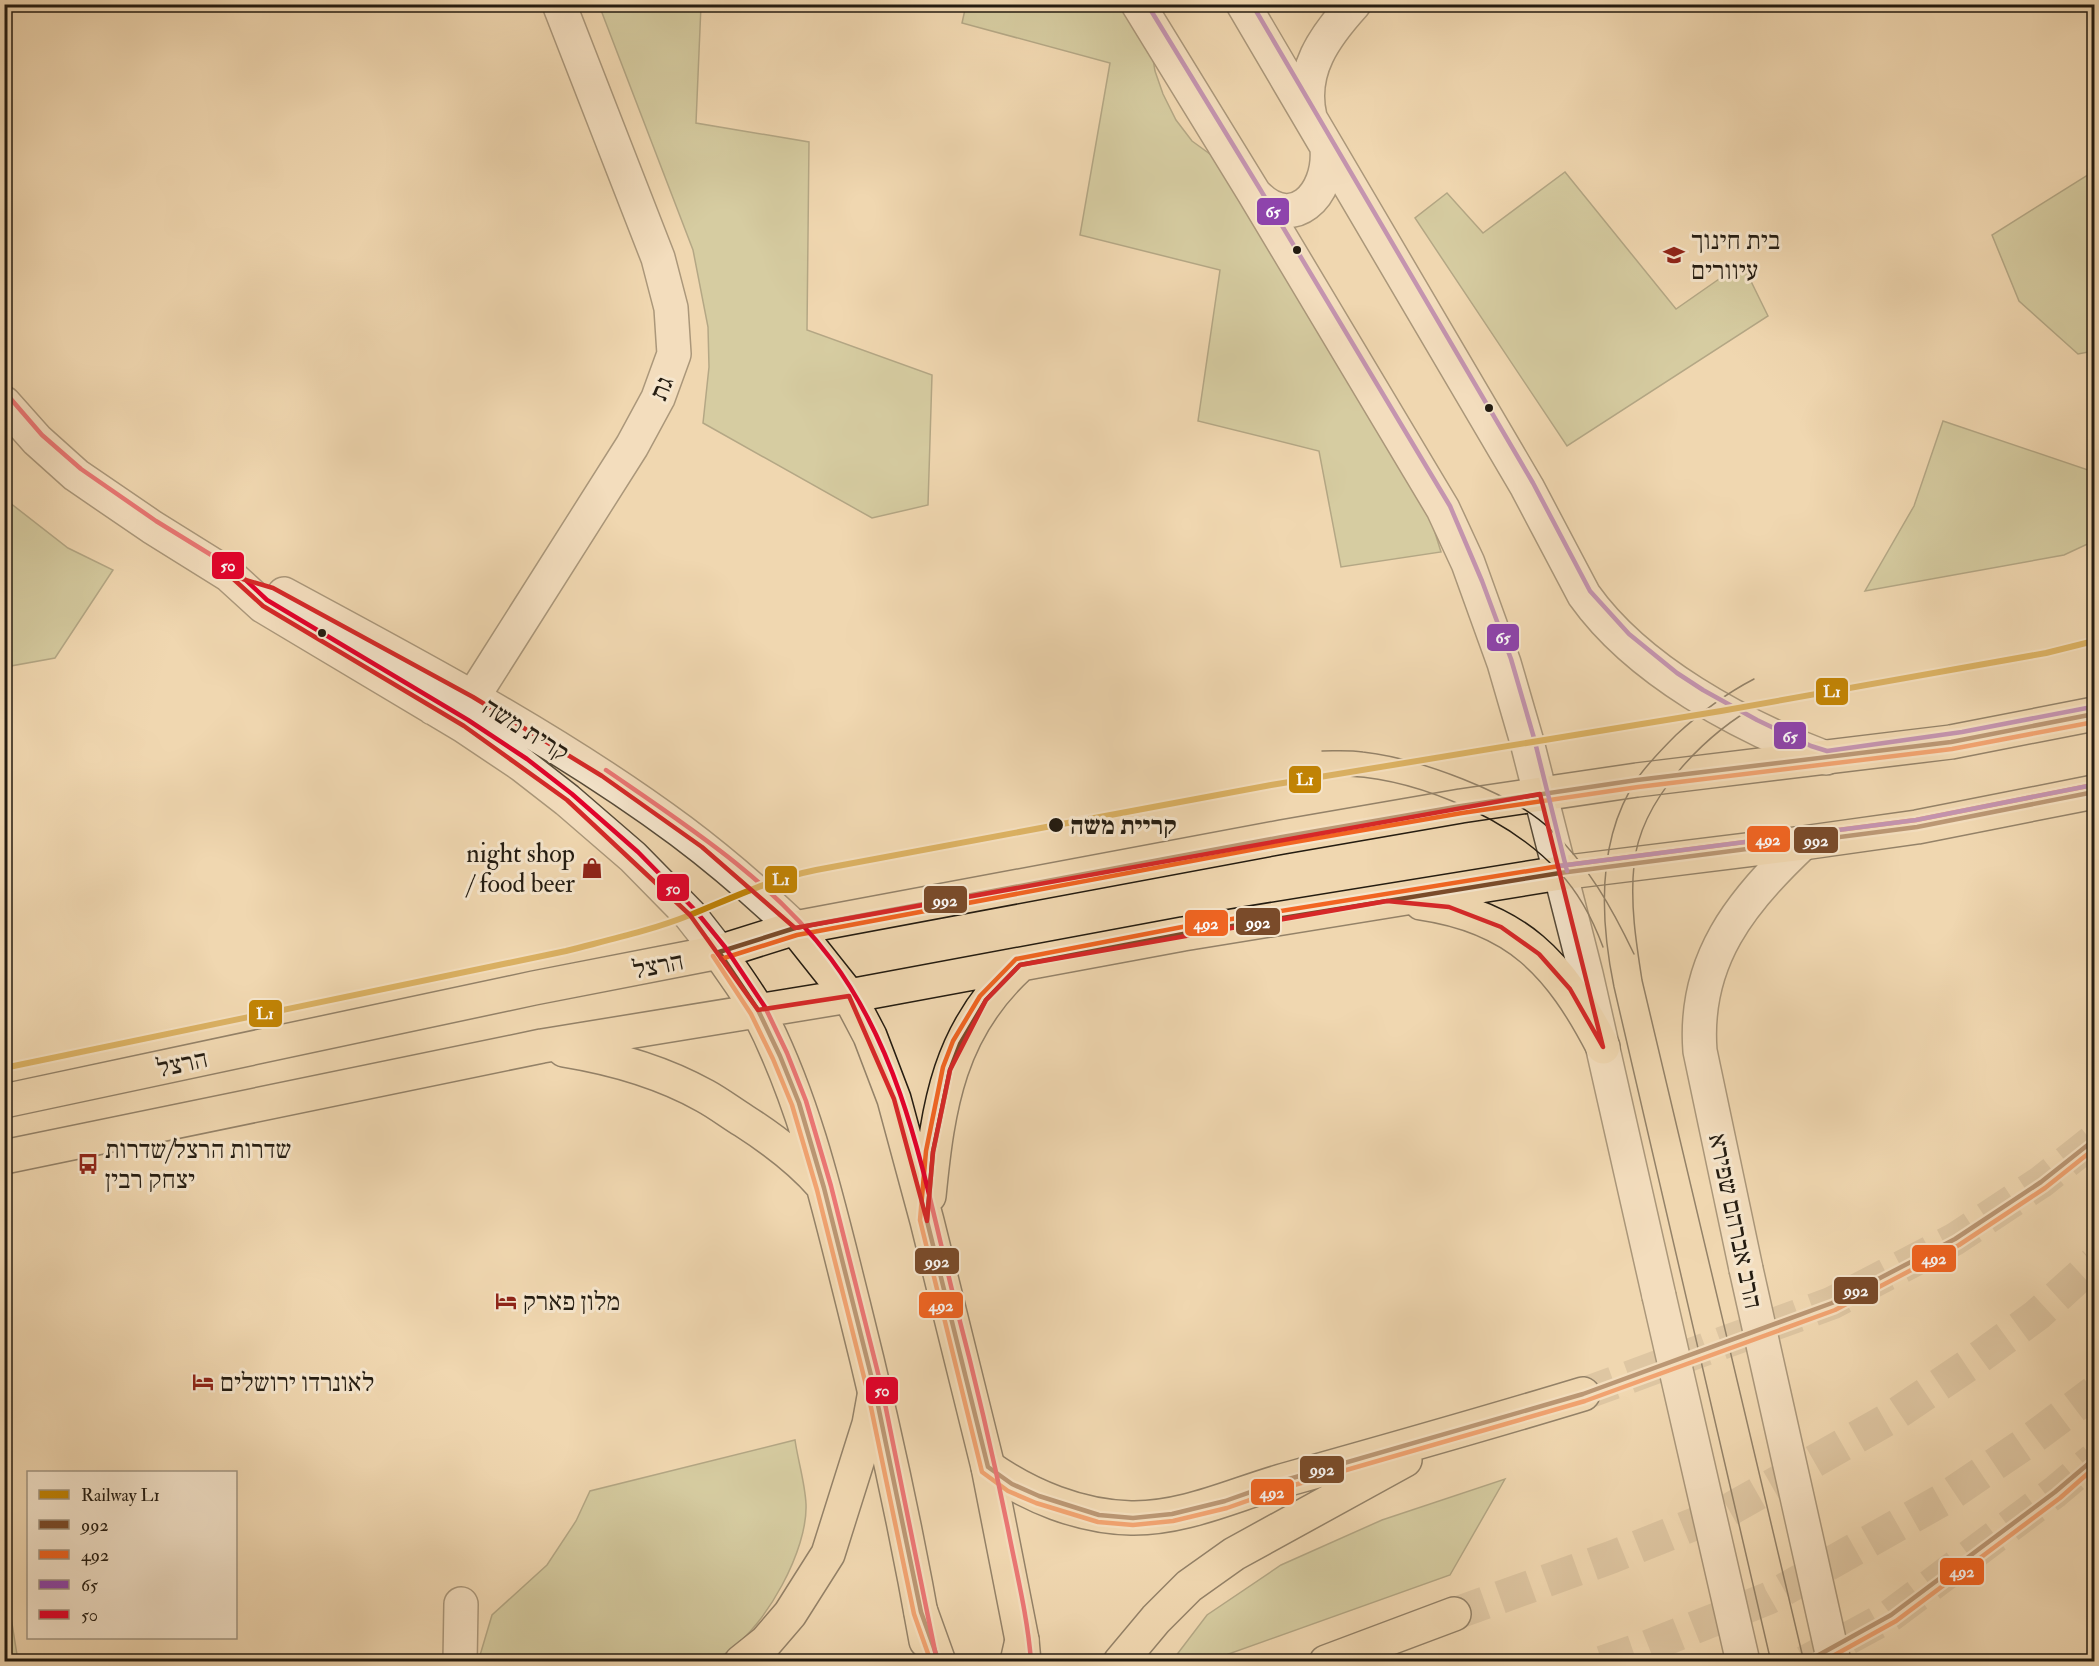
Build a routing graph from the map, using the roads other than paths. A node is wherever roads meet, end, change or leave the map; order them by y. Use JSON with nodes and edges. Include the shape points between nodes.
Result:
{"nodes":[{"id":1,"x":559,"y":4,"type":"edge"},
{"id":2,"x":1138,"y":4,"type":"edge"},
{"id":3,"x":1243,"y":4,"type":"edge"},
{"id":4,"x":1354,"y":4,"type":"edge"},
{"id":5,"x":1310,"y":119,"type":"junction"},
{"id":6,"x":1327,"y":148,"type":"junction"},
{"id":7,"x":1254,"y":193,"type":"junction"},
{"id":8,"x":4,"y":403,"type":"edge"},
{"id":9,"x":229,"y":575,"type":"junction"},
{"id":10,"x":473,"y":697,"type":"junction"},
{"id":11,"x":433,"y":708,"type":"junction"},
{"id":12,"x":2094,"y":714,"type":"edge"},
{"id":13,"x":1826,"y":758,"type":"junction"},
{"id":14,"x":2094,"y":792,"type":"edge"},
{"id":15,"x":1540,"y":794,"type":"junction"},
{"id":16,"x":1803,"y":843,"type":"junction"},
{"id":17,"x":1560,"y":873,"type":"junction"},
{"id":18,"x":1387,"y":901,"type":"junction"},
{"id":19,"x":795,"y":928,"type":"junction"},
{"id":20,"x":719,"y":952,"type":"junction"},
{"id":21,"x":1020,"y":965,"type":"junction"},
{"id":22,"x":849,"y":996,"type":"junction"},
{"id":23,"x":758,"y":1010,"type":"junction"},
{"id":24,"x":542,"y":1046,"type":"junction"},
{"id":25,"x":1603,"y":1047,"type":"junction"},
{"id":26,"x":4,"y":1101,"type":"edge"},
{"id":27,"x":4,"y":1157,"type":"edge"},
{"id":28,"x":824,"y":1188,"type":"junction"},
{"id":29,"x":927,"y":1221,"type":"junction"},
{"id":30,"x":875,"y":1391,"type":"junction"},
{"id":31,"x":1583,"y":1394,"type":"tunnel mouth"},
{"id":32,"x":1456,"y":1432,"type":"junction"},
{"id":33,"x":988,"y":1467,"type":"junction"},
{"id":34,"x":461,"y":1604,"type":"dead end"},
{"id":35,"x":921,"y":1612,"type":"junction"},
{"id":36,"x":1454,"y":1614,"type":"tunnel mouth"},
{"id":37,"x":1021,"y":1654,"type":"edge"},
{"id":38,"x":460,"y":1662,"type":"edge"},
{"id":39,"x":741,"y":1662,"type":"edge"},
{"id":40,"x":930,"y":1662,"type":"edge"},
{"id":41,"x":939,"y":1662,"type":"edge"},
{"id":42,"x":1120,"y":1662,"type":"edge"},
{"id":43,"x":1326,"y":1662,"type":"edge"},
{"id":44,"x":1743,"y":1662,"type":"edge"},
{"id":45,"x":1834,"y":1662,"type":"edge"}],
"edges":[{"from":1,"to":10,"type":"street","name":"גת","via":[[658,258],[671,308],[674,354],[658,398],[632,446]]},
{"from":2,"to":7,"type":"street"},
{"from":3,"to":5,"type":"street"},
{"from":4,"to":5,"type":"street","via":[[1328,33],[1312,65]]},
{"from":5,"to":6,"type":"street"},
{"from":6,"to":7,"type":"street","via":[[1323,183],[1306,203],[1280,210],[1262,202]]},
{"from":6,"to":13,"type":"street","via":[[1527,487],[1593,607],[1626,641],[1712,705]]},
{"from":7,"to":15,"type":"street","via":[[1443,509],[1468,563],[1504,663]]},
{"from":8,"to":9,"type":"street","name":"קרית משה","via":[[76,475]]},
{"from":9,"to":10,"type":"street","name":"קרית משה","via":[[273,588]]},
{"from":9,"to":11,"type":"street","name":"קרית משה","via":[[263,606]]},
{"from":10,"to":11,"type":"street","name":"גת","via":[[459,710]]},
{"from":10,"to":19,"type":"street","name":"קרית משה","via":[[680,830]]},
{"from":11,"to":20,"type":"street","name":"קרית משה","via":[[522,765],[575,807],[648,872]]},
{"from":12,"to":13,"type":"main road","name":"הרצל","via":[[1951,742]]},
{"from":13,"to":15,"type":"main road","name":"הרצל"},
{"from":14,"to":16,"type":"main road","via":[[1917,827]]},
{"from":15,"to":17,"type":"street"},
{"from":15,"to":19,"type":"main road","name":"הרצל","via":[[1270,839]]},
{"from":16,"to":17,"type":"main road"},
{"from":16,"to":45,"type":"street","name":"הרב אברהם שפירא","bridge":true,"via":[[1764,881],[1730,926],[1715,955],[1698,1025],[1700,1051],[1746,1269]]},
{"from":17,"to":18,"type":"main road"},
{"from":17,"to":25,"type":"street"},
{"from":18,"to":21,"type":"main road"},
{"from":18,"to":25,"type":"main road","via":[[1449,907],[1508,932],[1556,971]]},
{"from":19,"to":20,"type":"main road","name":"הרצל"},
{"from":19,"to":22,"type":"main road"},
{"from":20,"to":23,"type":"main road"},
{"from":20,"to":26,"type":"main road","name":"הרצל"},
{"from":21,"to":22,"type":"main road"},
{"from":21,"to":29,"type":"main road","via":[[986,1000],[950,1070],[933,1152]]},
{"from":22,"to":23,"type":"main road"},
{"from":22,"to":29,"type":"main road","via":[[870,1036],[894,1099]]},
{"from":23,"to":24,"type":"main road"},
{"from":23,"to":28,"type":"main road","via":[[799,1103]]},
{"from":24,"to":27,"type":"main road"},
{"from":24,"to":28,"type":"main road","via":[[636,1067],[704,1096],[788,1152]]},
{"from":25,"to":44,"type":"street","bridge":true},
{"from":28,"to":30,"type":"main road"},
{"from":29,"to":33,"type":"main road"},
{"from":30,"to":35,"type":"main road"},
{"from":30,"to":39,"type":"main road","via":[[869,1424],[828,1554],[790,1614]]},
{"from":31,"to":32,"type":"main road"},
{"from":32,"to":33,"type":"main road","via":[[1281,1481],[1226,1501],[1172,1514],[1133,1518],[1099,1515],[1039,1496]]},
{"from":32,"to":42,"type":"main road","via":[[1233,1554],[1189,1586]]},
{"from":33,"to":37,"type":"main road"},
{"from":34,"to":38,"type":"street"},
{"from":35,"to":40,"type":"main road"},
{"from":35,"to":41,"type":"main road"},
{"from":36,"to":43,"type":"main road"}]}
